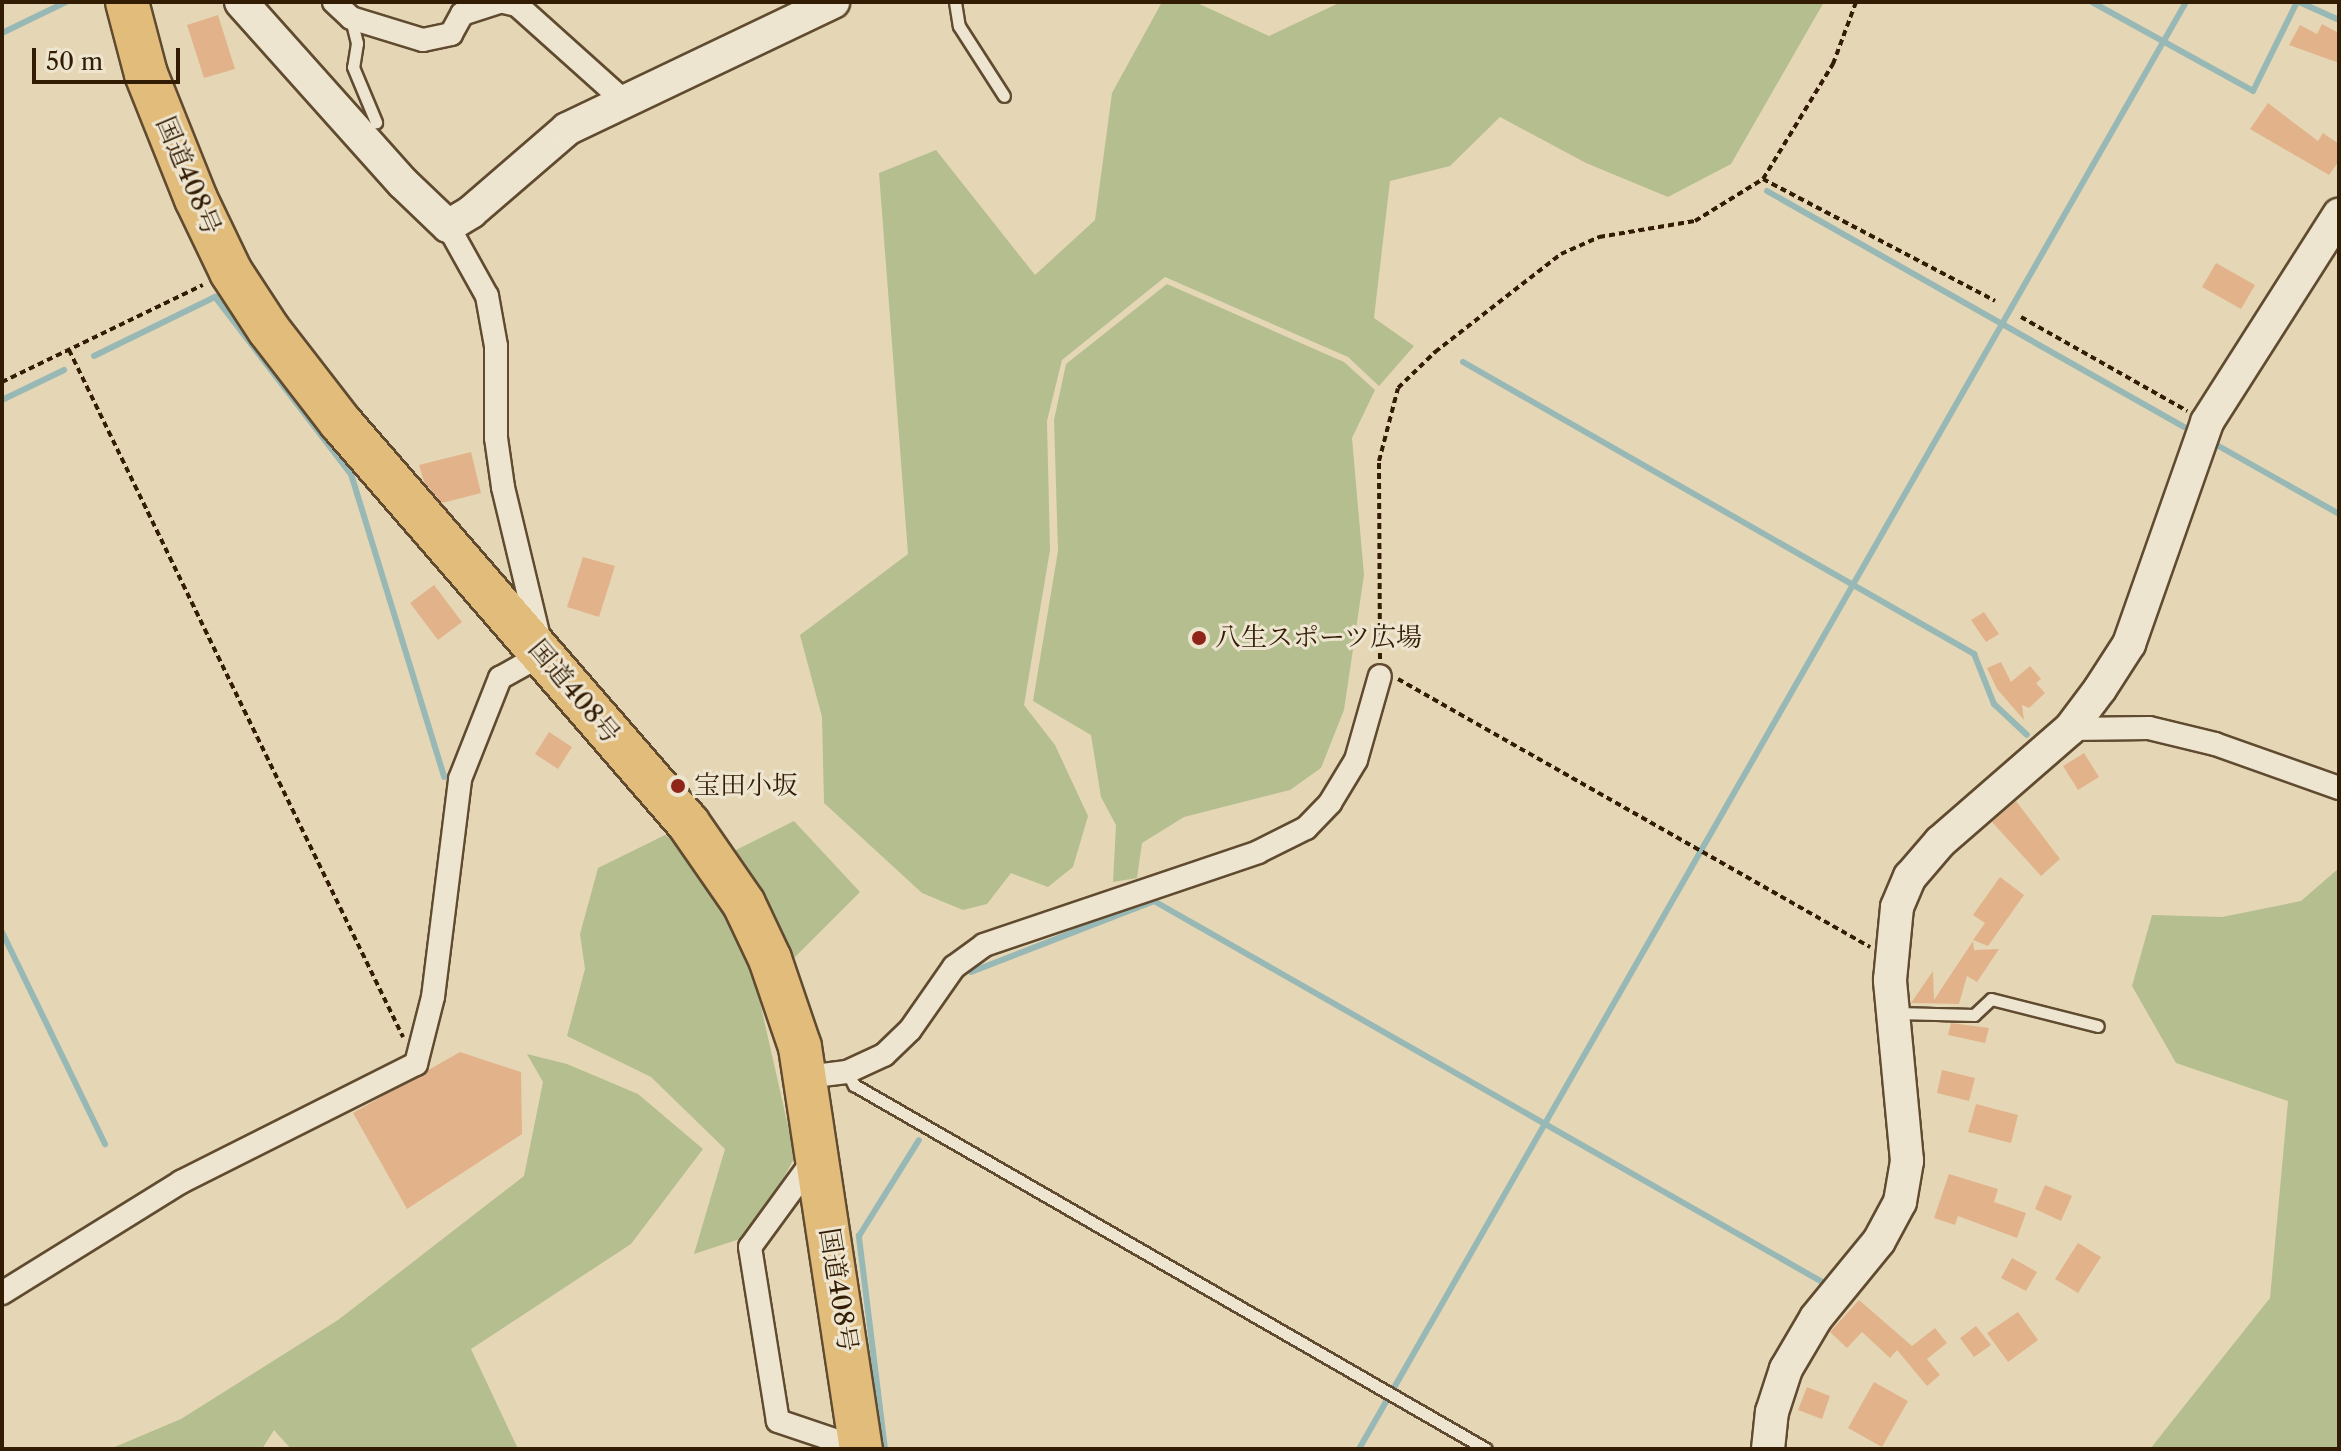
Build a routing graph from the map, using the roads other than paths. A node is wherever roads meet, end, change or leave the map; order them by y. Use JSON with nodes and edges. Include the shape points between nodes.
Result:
{"nodes":[{"id":1,"x":127,"y":2,"type":"edge"},
{"id":2,"x":241,"y":2,"type":"edge"},
{"id":3,"x":334,"y":2,"type":"edge"},
{"id":4,"x":833,"y":2,"type":"edge"},
{"id":5,"x":955,"y":2,"type":"edge"},
{"id":6,"x":509,"y":3,"type":"edge"},
{"id":7,"x":351,"y":18,"type":"junction"},
{"id":8,"x":1004,"y":96,"type":"dead end"},
{"id":9,"x":624,"y":101,"type":"junction"},
{"id":10,"x":376,"y":122,"type":"dead end"},
{"id":11,"x":2339,"y":215,"type":"edge"},
{"id":12,"x":448,"y":226,"type":"junction"},
{"id":13,"x":543,"y":654,"type":"junction"},
{"id":14,"x":1380,"y":676,"type":"road end"},
{"id":15,"x":2070,"y":729,"type":"junction"},
{"id":16,"x":2339,"y":788,"type":"edge"},
{"id":17,"x":1897,"y":1013,"type":"junction"},
{"id":18,"x":2098,"y":1026,"type":"dead end"},
{"id":19,"x":847,"y":1072,"type":"junction"},
{"id":20,"x":806,"y":1077,"type":"junction"},
{"id":21,"x":818,"y":1154,"type":"junction"},
{"id":22,"x":2,"y":1293,"type":"edge"},
{"id":23,"x":861,"y":1449,"type":"edge"},
{"id":24,"x":1486,"y":1449,"type":"edge"},
{"id":25,"x":1768,"y":1449,"type":"edge"}],
"edges":[{"from":1,"to":13,"type":"highway","name":"国道408号","via":[[171,140],[231,272],[303,376]]},
{"from":2,"to":12,"type":"street"},
{"from":3,"to":7,"type":"street"},
{"from":4,"to":9,"type":"street"},
{"from":5,"to":8,"type":"lane","via":[[959,26]]},
{"from":6,"to":7,"type":"street","via":[[462,14],[451,34],[423,40]]},
{"from":6,"to":9,"type":"street"},
{"from":7,"to":10,"type":"lane","via":[[357,43],[353,67]]},
{"from":9,"to":12,"type":"street","via":[[567,129]]},
{"from":11,"to":15,"type":"street","via":[[2207,422],[2129,644]]},
{"from":12,"to":13,"type":"street","via":[[487,296],[496,346],[496,438],[503,487]]},
{"from":13,"to":20,"type":"highway","name":"国道408号","via":[[722,867],[770,959]]},
{"from":13,"to":22,"type":"street","via":[[500,678],[460,779],[433,997],[416,1064],[181,1182]]},
{"from":14,"to":19,"type":"street","via":[[1356,760],[1330,803],[1306,828],[1258,852],[984,945],[954,967],[910,1030],[884,1055]]},
{"from":15,"to":16,"type":"street","via":[[2149,728],[2215,744]]},
{"from":15,"to":17,"type":"street","via":[[1940,842],[1910,877],[1897,907],[1891,945],[1890,980]]},
{"from":17,"to":18,"type":"lane","via":[[1974,1015],[1991,999]]},
{"from":17,"to":25,"type":"street","via":[[1907,1161],[1900,1202],[1879,1241],[1816,1318],[1786,1369],[1772,1412]]},
{"from":19,"to":20,"type":"street"},
{"from":19,"to":24,"type":"lane","via":[[854,1085]]},
{"from":20,"to":21,"type":"highway","name":"国道408号"},
{"from":21,"to":23,"type":"highway","name":"国道408号"},
{"from":21,"to":23,"type":"street","via":[[750,1247],[778,1421]]}]}
